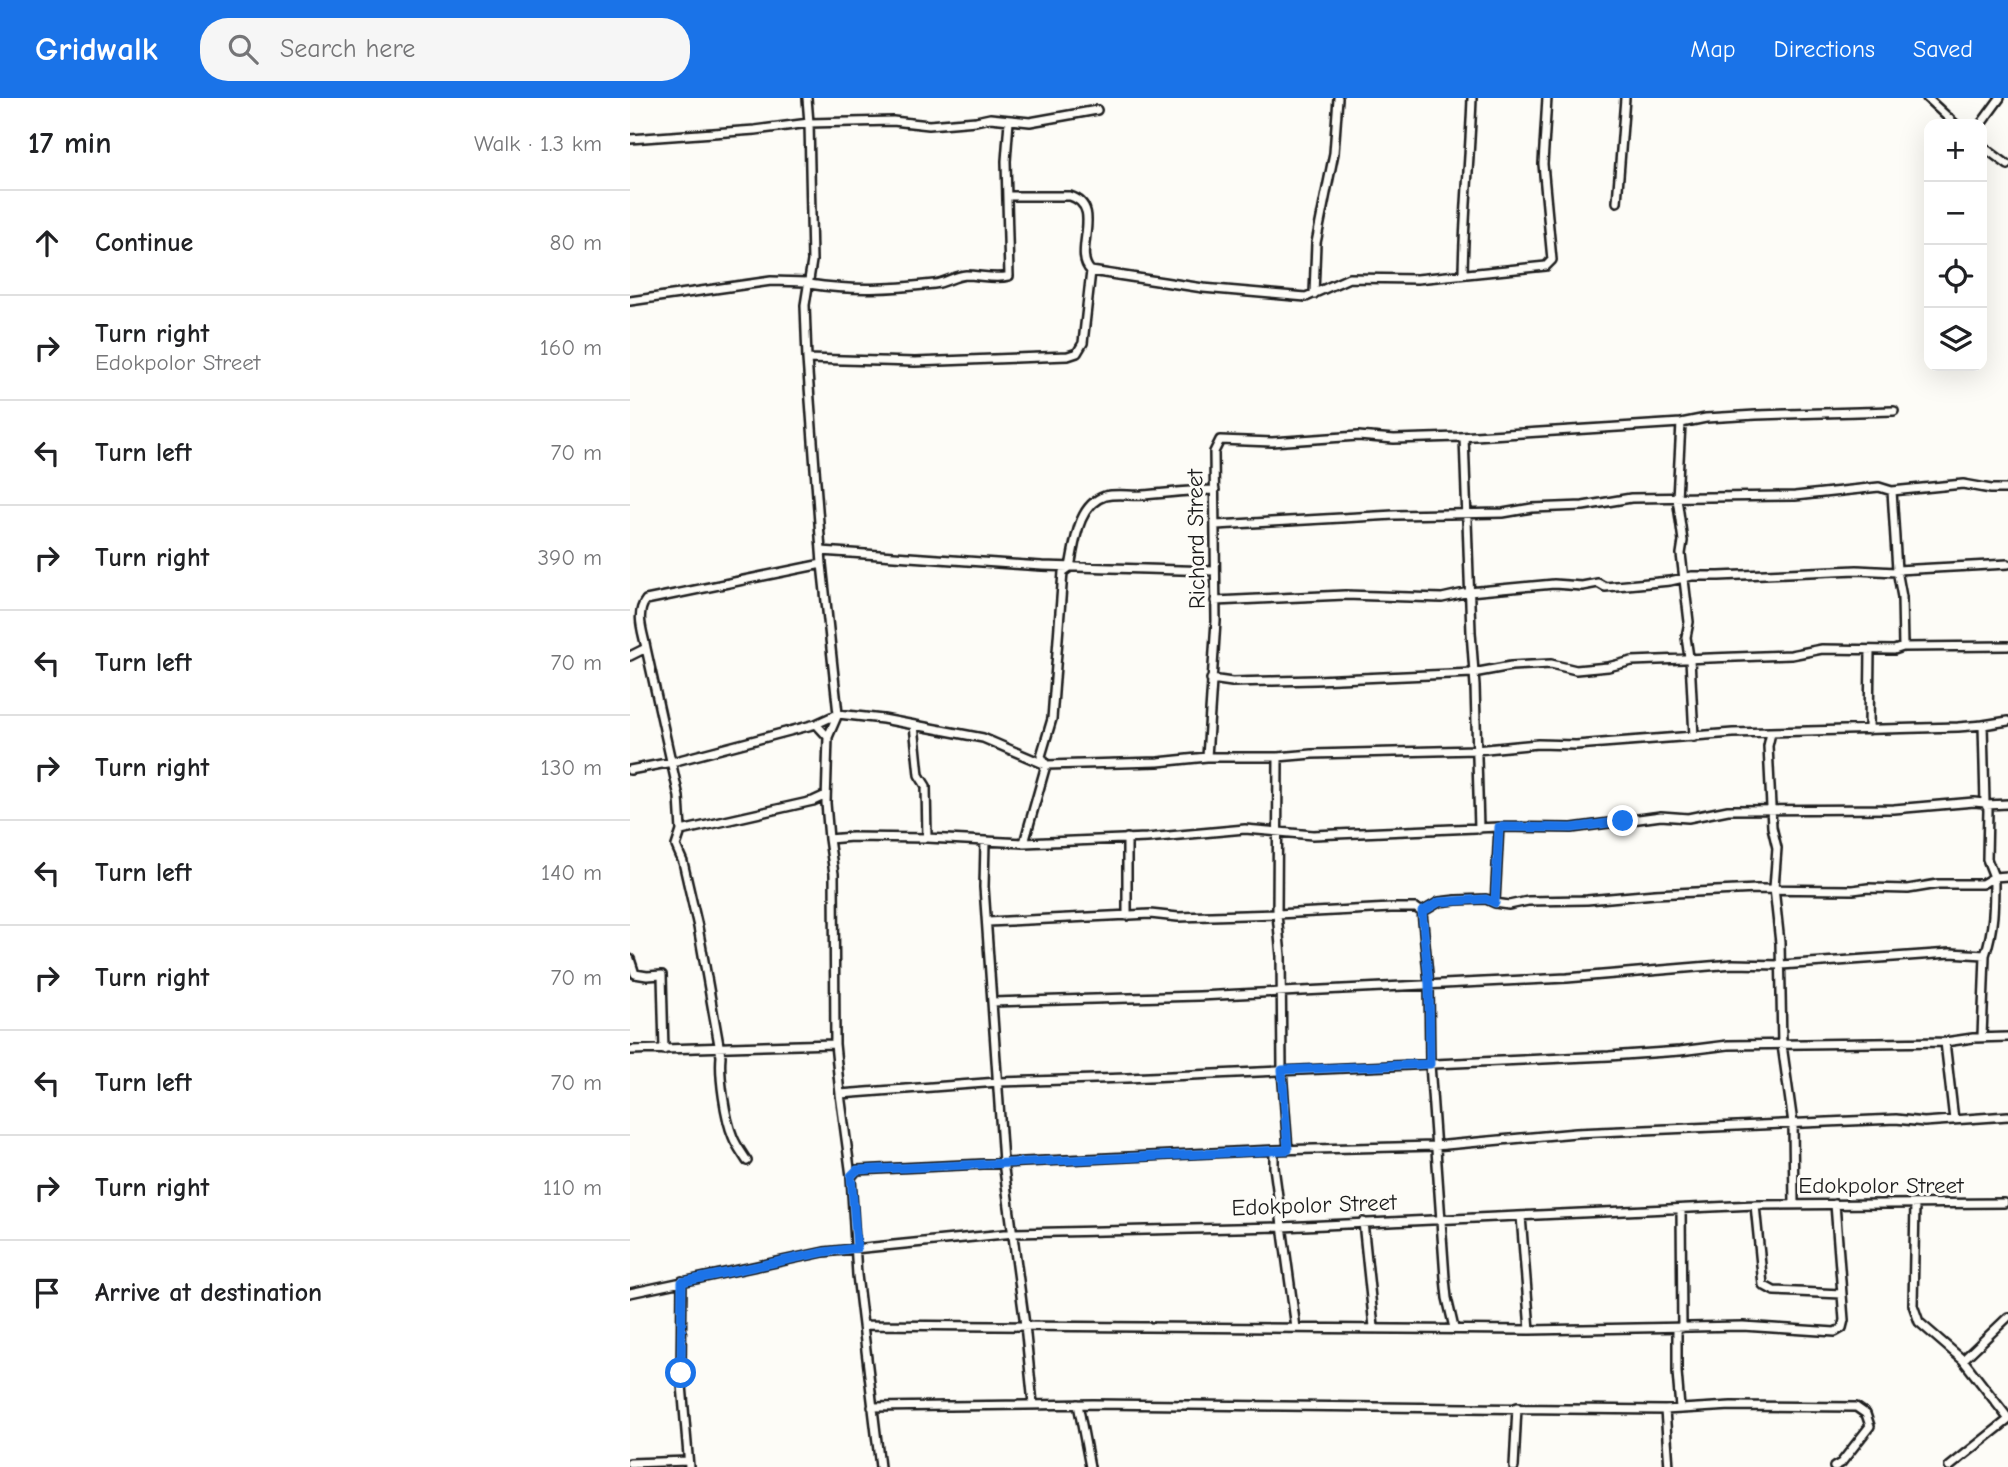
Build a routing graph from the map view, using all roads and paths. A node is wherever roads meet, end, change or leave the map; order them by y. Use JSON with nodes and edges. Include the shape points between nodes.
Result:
{"nodes":[{"id":1,"x":807,"y":98,"type":"edge"},
{"id":2,"x":1338,"y":98,"type":"edge"},
{"id":3,"x":1472,"y":98,"type":"edge"},
{"id":4,"x":1547,"y":98,"type":"edge"},
{"id":5,"x":1625,"y":98,"type":"edge"},
{"id":6,"x":1927,"y":98,"type":"edge"},
{"id":7,"x":2000,"y":98,"type":"edge"},
{"id":8,"x":1097,"y":110,"type":"dead end"},
{"id":9,"x":1950,"y":119,"type":"edge"},
{"id":10,"x":1985,"y":119,"type":"edge"},
{"id":11,"x":1009,"y":121,"type":"junction"},
{"id":12,"x":810,"y":123,"type":"junction"},
{"id":13,"x":630,"y":139,"type":"edge"},
{"id":14,"x":1987,"y":150,"type":"edge"},
{"id":15,"x":2008,"y":165,"type":"edge"},
{"id":16,"x":1008,"y":196,"type":"junction"},
{"id":17,"x":1617,"y":202,"type":"dead end"},
{"id":18,"x":1091,"y":271,"type":"junction"},
{"id":19,"x":1463,"y":272,"type":"junction"},
{"id":20,"x":808,"y":283,"type":"junction"},
{"id":21,"x":1314,"y":294,"type":"junction"},
{"id":22,"x":630,"y":301,"type":"edge"},
{"id":23,"x":807,"y":359,"type":"junction"},
{"id":24,"x":1894,"y":411,"type":"dead end"},
{"id":25,"x":1681,"y":423,"type":"junction"},
{"id":26,"x":1464,"y":437,"type":"junction"},
{"id":27,"x":2008,"y":489,"type":"edge"},
{"id":28,"x":1215,"y":491,"type":"junction"},
{"id":29,"x":1892,"y":491,"type":"junction"},
{"id":30,"x":1677,"y":498,"type":"junction"},
{"id":31,"x":1467,"y":514,"type":"junction"},
{"id":32,"x":1216,"y":525,"type":"junction"},
{"id":33,"x":821,"y":551,"type":"junction"},
{"id":34,"x":822,"y":564,"type":"junction"},
{"id":35,"x":2008,"y":564,"type":"edge"},
{"id":36,"x":1070,"y":568,"type":"junction"},
{"id":37,"x":1215,"y":571,"type":"junction"},
{"id":38,"x":1897,"y":571,"type":"junction"},
{"id":39,"x":1684,"y":578,"type":"junction"},
{"id":40,"x":1469,"y":592,"type":"junction"},
{"id":41,"x":1215,"y":601,"type":"junction"},
{"id":42,"x":2008,"y":646,"type":"edge"},
{"id":43,"x":1903,"y":647,"type":"junction"},
{"id":44,"x":646,"y":648,"type":"junction"},
{"id":45,"x":1870,"y":650,"type":"junction"},
{"id":46,"x":630,"y":656,"type":"edge"},
{"id":47,"x":1690,"y":658,"type":"junction"},
{"id":48,"x":1473,"y":673,"type":"junction"},
{"id":49,"x":1211,"y":679,"type":"junction"},
{"id":50,"x":838,"y":714,"type":"junction"},
{"id":51,"x":2008,"y":721,"type":"edge"},
{"id":52,"x":816,"y":723,"type":"junction"},
{"id":53,"x":1983,"y":724,"type":"junction"},
{"id":54,"x":915,"y":725,"type":"junction"},
{"id":55,"x":1869,"y":730,"type":"junction"},
{"id":56,"x":1771,"y":733,"type":"junction"},
{"id":57,"x":828,"y":737,"type":"junction"},
{"id":58,"x":1694,"y":737,"type":"junction"},
{"id":59,"x":1476,"y":750,"type":"junction"},
{"id":60,"x":1207,"y":757,"type":"junction"},
{"id":61,"x":1278,"y":757,"type":"junction"},
{"id":62,"x":672,"y":762,"type":"junction"},
{"id":63,"x":1046,"y":765,"type":"junction"},
{"id":64,"x":630,"y":770,"type":"edge"},
{"id":65,"x":826,"y":795,"type":"junction"},
{"id":66,"x":1985,"y":804,"type":"junction"},
{"id":67,"x":2008,"y":804,"type":"edge"},
{"id":68,"x":1773,"y":811,"type":"junction"},
{"id":69,"x":1499,"y":827,"type":"junction"},
{"id":70,"x":1479,"y":829,"type":"junction"},
{"id":71,"x":681,"y":831,"type":"junction"},
{"id":72,"x":1276,"y":833,"type":"junction"},
{"id":73,"x":927,"y":838,"type":"junction"},
{"id":74,"x":1127,"y":838,"type":"junction"},
{"id":75,"x":829,"y":839,"type":"junction"},
{"id":76,"x":985,"y":842,"type":"junction"},
{"id":77,"x":1024,"y":843,"type":"junction"},
{"id":78,"x":2008,"y":876,"type":"edge"},
{"id":79,"x":1994,"y":877,"type":"junction"},
{"id":80,"x":1774,"y":888,"type":"junction"},
{"id":81,"x":1495,"y":903,"type":"junction"},
{"id":82,"x":1422,"y":912,"type":"junction"},
{"id":83,"x":1277,"y":914,"type":"junction"},
{"id":84,"x":1127,"y":916,"type":"junction"},
{"id":85,"x":988,"y":922,"type":"junction"},
{"id":86,"x":1985,"y":955,"type":"junction"},
{"id":87,"x":630,"y":959,"type":"edge"},
{"id":88,"x":1781,"y":965,"type":"junction"},
{"id":89,"x":1429,"y":984,"type":"junction"},
{"id":90,"x":1281,"y":990,"type":"junction"},
{"id":91,"x":992,"y":1002,"type":"junction"},
{"id":92,"x":1982,"y":1037,"type":"junction"},
{"id":93,"x":2008,"y":1037,"type":"edge"},
{"id":94,"x":1945,"y":1042,"type":"junction"},
{"id":95,"x":835,"y":1044,"type":"junction"},
{"id":96,"x":1782,"y":1045,"type":"junction"},
{"id":97,"x":719,"y":1047,"type":"junction"},
{"id":98,"x":630,"y":1050,"type":"edge"},
{"id":99,"x":664,"y":1050,"type":"junction"},
{"id":100,"x":1430,"y":1064,"type":"junction"},
{"id":101,"x":1282,"y":1070,"type":"junction"},
{"id":102,"x":998,"y":1082,"type":"junction"},
{"id":103,"x":840,"y":1094,"type":"junction"},
{"id":104,"x":2008,"y":1116,"type":"edge"},
{"id":105,"x":1954,"y":1120,"type":"junction"},
{"id":106,"x":1793,"y":1123,"type":"junction"},
{"id":107,"x":1436,"y":1146,"type":"junction"},
{"id":108,"x":1274,"y":1150,"type":"junction"},
{"id":109,"x":1288,"y":1150,"type":"junction"},
{"id":110,"x":747,"y":1161,"type":"dead end"},
{"id":111,"x":1003,"y":1162,"type":"junction"},
{"id":112,"x":851,"y":1176,"type":"junction"},
{"id":113,"x":2004,"y":1203,"type":"dead end"},
{"id":114,"x":1835,"y":1204,"type":"junction"},
{"id":115,"x":1915,"y":1204,"type":"junction"},
{"id":116,"x":1755,"y":1205,"type":"junction"},
{"id":117,"x":1794,"y":1205,"type":"junction"},
{"id":118,"x":1681,"y":1209,"type":"junction"},
{"id":119,"x":1521,"y":1216,"type":"junction"},
{"id":120,"x":1441,"y":1219,"type":"junction"},
{"id":121,"x":1363,"y":1222,"type":"junction"},
{"id":122,"x":1282,"y":1227,"type":"junction"},
{"id":123,"x":1014,"y":1234,"type":"junction"},
{"id":124,"x":857,"y":1248,"type":"junction"},
{"id":125,"x":682,"y":1282,"type":"junction"},
{"id":126,"x":630,"y":1293,"type":"edge"},
{"id":127,"x":1842,"y":1294,"type":"junction"},
{"id":128,"x":2008,"y":1317,"type":"edge"},
{"id":129,"x":864,"y":1325,"type":"junction"},
{"id":130,"x":1025,"y":1325,"type":"junction"},
{"id":131,"x":1374,"y":1327,"type":"junction"},
{"id":132,"x":1296,"y":1328,"type":"junction"},
{"id":133,"x":1454,"y":1328,"type":"junction"},
{"id":134,"x":1679,"y":1328,"type":"junction"},
{"id":135,"x":1530,"y":1330,"type":"junction"},
{"id":136,"x":1963,"y":1360,"type":"junction"},
{"id":137,"x":1033,"y":1404,"type":"junction"},
{"id":138,"x":1078,"y":1404,"type":"junction"},
{"id":139,"x":872,"y":1407,"type":"junction"},
{"id":140,"x":1517,"y":1407,"type":"junction"},
{"id":141,"x":1680,"y":1408,"type":"junction"},
{"id":142,"x":1665,"y":1410,"type":"junction"},
{"id":143,"x":2008,"y":1419,"type":"edge"},
{"id":144,"x":630,"y":1463,"type":"edge"},
{"id":145,"x":688,"y":1464,"type":"edge"},
{"id":146,"x":880,"y":1467,"type":"edge"},
{"id":147,"x":1090,"y":1467,"type":"edge"},
{"id":148,"x":1514,"y":1467,"type":"edge"},
{"id":149,"x":1670,"y":1467,"type":"edge"},
{"id":150,"x":1834,"y":1467,"type":"edge"},
{"id":151,"x":1949,"y":1467,"type":"edge"}],
"edges":[{"from":1,"to":12,"type":"street"},
{"from":2,"to":21,"type":"street","via":[[1332,165],[1316,243]]},
{"from":3,"to":19,"type":"street"},
{"from":4,"to":19,"type":"street","via":[[1543,164],[1552,260],[1546,265]]},
{"from":5,"to":17,"type":"street"},
{"from":6,"to":9,"type":"street"},
{"from":7,"to":10,"type":"street"},
{"from":8,"to":11,"type":"street","via":[[1050,120]]},
{"from":11,"to":12,"type":"street"},
{"from":11,"to":16,"type":"street"},
{"from":12,"to":13,"type":"street"},
{"from":12,"to":20,"type":"street","via":[[812,261]]},
{"from":14,"to":15,"type":"street"},
{"from":16,"to":18,"type":"street","via":[[1070,196],[1084,204],[1085,262]]},
{"from":16,"to":20,"type":"street","via":[[1007,277],[967,275],[939,284],[884,290]]},
{"from":18,"to":21,"type":"street","via":[[1258,295]]},
{"from":18,"to":23,"type":"street","via":[[1083,343],[1077,353],[1068,356],[915,362]]},
{"from":19,"to":21,"type":"street","via":[[1417,279],[1349,278]]},
{"from":20,"to":22,"type":"street","via":[[771,281]]},
{"from":20,"to":23,"type":"street"},
{"from":23,"to":33,"type":"street"},
{"from":24,"to":25,"type":"street","via":[[1756,415]]},
{"from":25,"to":26,"type":"street"},
{"from":25,"to":30,"type":"street"},
{"from":26,"to":28,"type":"street","name":"Richard Street","via":[[1224,439],[1214,452]]},
{"from":26,"to":31,"type":"street"},
{"from":27,"to":29,"type":"street","via":[[1963,484]]},
{"from":28,"to":32,"type":"street","name":"Richard Street"},
{"from":28,"to":36,"type":"street","via":[[1177,490],[1098,499],[1084,514]]},
{"from":29,"to":30,"type":"street","via":[[1879,487],[1795,496]]},
{"from":29,"to":38,"type":"street"},
{"from":30,"to":31,"type":"street"},
{"from":30,"to":39,"type":"street"},
{"from":31,"to":32,"type":"street"},
{"from":31,"to":40,"type":"street"},
{"from":32,"to":37,"type":"street","name":"Richard Street"},
{"from":33,"to":34,"type":"street"},
{"from":33,"to":36,"type":"street"},
{"from":34,"to":44,"type":"street","via":[[646,600],[640,609]]},
{"from":34,"to":50,"type":"street"},
{"from":35,"to":38,"type":"street"},
{"from":36,"to":37,"type":"street"},
{"from":36,"to":63,"type":"street","via":[[1063,572],[1052,719],[1041,756]]},
{"from":37,"to":41,"type":"street","name":"Richard Street"},
{"from":38,"to":39,"type":"street"},
{"from":38,"to":43,"type":"street"},
{"from":39,"to":40,"type":"street","via":[[1605,587],[1598,583],[1554,584]]},
{"from":39,"to":47,"type":"street"},
{"from":40,"to":41,"type":"street","via":[[1442,598],[1345,594]]},
{"from":40,"to":48,"type":"street"},
{"from":41,"to":49,"type":"street","name":"Richard Street"},
{"from":42,"to":43,"type":"street"},
{"from":43,"to":45,"type":"street"},
{"from":44,"to":46,"type":"street"},
{"from":44,"to":62,"type":"street"},
{"from":45,"to":47,"type":"street"},
{"from":45,"to":55,"type":"street"},
{"from":47,"to":48,"type":"street","via":[[1576,670],[1551,664],[1511,666]]},
{"from":47,"to":58,"type":"street"},
{"from":48,"to":49,"type":"street","via":[[1257,682]]},
{"from":48,"to":59,"type":"street"},
{"from":49,"to":60,"type":"street","name":"Richard Street"},
{"from":50,"to":52,"type":"street"},
{"from":50,"to":54,"type":"street"},
{"from":50,"to":57,"type":"street"},
{"from":51,"to":53,"type":"street"},
{"from":52,"to":57,"type":"street"},
{"from":52,"to":62,"type":"street"},
{"from":53,"to":55,"type":"street"},
{"from":53,"to":66,"type":"street"},
{"from":54,"to":63,"type":"street","via":[[983,738]]},
{"from":54,"to":73,"type":"street","via":[[919,775],[926,786]]},
{"from":55,"to":56,"type":"street"},
{"from":56,"to":58,"type":"street"},
{"from":56,"to":68,"type":"street"},
{"from":57,"to":65,"type":"street"},
{"from":58,"to":59,"type":"street"},
{"from":59,"to":61,"type":"street"},
{"from":59,"to":70,"type":"street"},
{"from":60,"to":61,"type":"street"},
{"from":60,"to":63,"type":"street"},
{"from":61,"to":72,"type":"street"},
{"from":62,"to":64,"type":"street"},
{"from":62,"to":71,"type":"street"},
{"from":63,"to":77,"type":"street"},
{"from":65,"to":71,"type":"street"},
{"from":65,"to":75,"type":"street"},
{"from":66,"to":67,"type":"street"},
{"from":66,"to":68,"type":"street"},
{"from":66,"to":79,"type":"street","via":[[1987,859]]},
{"from":68,"to":69,"type":"street","via":[[1728,810],[1572,828]]},
{"from":68,"to":80,"type":"street","via":[[1777,848]]},
{"from":69,"to":70,"type":"street"},
{"from":69,"to":81,"type":"street"},
{"from":70,"to":72,"type":"street"},
{"from":71,"to":97,"type":"street","via":[[676,846],[698,927]]},
{"from":72,"to":74,"type":"street","via":[[1245,829]]},
{"from":72,"to":83,"type":"street"},
{"from":73,"to":75,"type":"street"},
{"from":73,"to":76,"type":"street"},
{"from":74,"to":77,"type":"street"},
{"from":74,"to":84,"type":"street"},
{"from":75,"to":95,"type":"street","via":[[834,874]]},
{"from":76,"to":77,"type":"street"},
{"from":76,"to":85,"type":"street"},
{"from":78,"to":79,"type":"street"},
{"from":79,"to":80,"type":"street","via":[[1982,884],[1938,884],[1908,890]]},
{"from":79,"to":86,"type":"street","via":[[1994,912]]},
{"from":80,"to":81,"type":"street"},
{"from":80,"to":88,"type":"street"},
{"from":81,"to":82,"type":"street","via":[[1486,899],[1439,902]]},
{"from":82,"to":83,"type":"street","via":[[1391,908]]},
{"from":82,"to":89,"type":"street"},
{"from":83,"to":84,"type":"street"},
{"from":83,"to":90,"type":"street"},
{"from":84,"to":85,"type":"street"},
{"from":85,"to":91,"type":"street"},
{"from":86,"to":88,"type":"street","via":[[1928,954]]},
{"from":86,"to":92,"type":"street"},
{"from":87,"to":99,"type":"street","via":[[635,974],[662,975]]},
{"from":88,"to":89,"type":"street","via":[[1733,964]]},
{"from":88,"to":96,"type":"street"},
{"from":89,"to":90,"type":"street"},
{"from":89,"to":100,"type":"street"},
{"from":90,"to":91,"type":"street"},
{"from":90,"to":101,"type":"street"},
{"from":91,"to":102,"type":"street"},
{"from":92,"to":93,"type":"street"},
{"from":92,"to":94,"type":"street"},
{"from":94,"to":96,"type":"street"},
{"from":94,"to":105,"type":"street"},
{"from":95,"to":97,"type":"street"},
{"from":95,"to":103,"type":"street"},
{"from":96,"to":100,"type":"street"},
{"from":96,"to":106,"type":"street"},
{"from":97,"to":99,"type":"street"},
{"from":97,"to":110,"type":"street","via":[[728,1120]]},
{"from":98,"to":99,"type":"street"},
{"from":100,"to":101,"type":"street"},
{"from":100,"to":107,"type":"street"},
{"from":101,"to":102,"type":"street"},
{"from":101,"to":109,"type":"street"},
{"from":102,"to":103,"type":"street"},
{"from":102,"to":111,"type":"street"},
{"from":103,"to":112,"type":"street"},
{"from":104,"to":105,"type":"street"},
{"from":105,"to":106,"type":"street"},
{"from":106,"to":107,"type":"street","via":[[1576,1133]]},
{"from":106,"to":117,"type":"street"},
{"from":107,"to":109,"type":"street"},
{"from":107,"to":120,"type":"street"},
{"from":108,"to":109,"type":"street"},
{"from":108,"to":111,"type":"street"},
{"from":108,"to":122,"type":"street"},
{"from":111,"to":112,"type":"street","via":[[857,1170]]},
{"from":111,"to":123,"type":"street"},
{"from":112,"to":124,"type":"street"},
{"from":113,"to":115,"type":"street","name":"Edokpolor Street"},
{"from":114,"to":115,"type":"street","name":"Edokpolor Street"},
{"from":114,"to":117,"type":"street","name":"Edokpolor Street"},
{"from":114,"to":127,"type":"street"},
{"from":115,"to":136,"type":"street","via":[[1913,1306],[1919,1322]]},
{"from":116,"to":117,"type":"street","name":"Edokpolor Street"},
{"from":116,"to":118,"type":"street","name":"Edokpolor Street"},
{"from":116,"to":127,"type":"street","via":[[1763,1285],[1774,1291]]},
{"from":118,"to":119,"type":"street","name":"Edokpolor Street"},
{"from":118,"to":134,"type":"street"},
{"from":119,"to":120,"type":"street","name":"Edokpolor Street"},
{"from":119,"to":135,"type":"street"},
{"from":120,"to":121,"type":"street","name":"Edokpolor Street"},
{"from":120,"to":133,"type":"street"},
{"from":121,"to":122,"type":"street","name":"Edokpolor Street"},
{"from":121,"to":131,"type":"street"},
{"from":122,"to":123,"type":"street","name":"Edokpolor Street"},
{"from":122,"to":132,"type":"street"},
{"from":123,"to":124,"type":"street","name":"Edokpolor Street"},
{"from":123,"to":130,"type":"street"},
{"from":124,"to":125,"type":"street","name":"Edokpolor Street"},
{"from":124,"to":129,"type":"street"},
{"from":125,"to":126,"type":"street","name":"Edokpolor Street"},
{"from":125,"to":145,"type":"street","via":[[681,1373]]},
{"from":127,"to":134,"type":"street","via":[[1844,1320],[1835,1332],[1742,1326]]},
{"from":128,"to":136,"type":"street"},
{"from":129,"to":130,"type":"street"},
{"from":129,"to":139,"type":"street"},
{"from":130,"to":132,"type":"street"},
{"from":130,"to":137,"type":"street"},
{"from":131,"to":132,"type":"street"},
{"from":131,"to":133,"type":"street"},
{"from":133,"to":135,"type":"street"},
{"from":134,"to":135,"type":"street"},
{"from":134,"to":141,"type":"street"},
{"from":136,"to":143,"type":"street"},
{"from":137,"to":138,"type":"street"},
{"from":137,"to":139,"type":"street"},
{"from":138,"to":140,"type":"street"},
{"from":138,"to":147,"type":"street"},
{"from":139,"to":146,"type":"street"},
{"from":140,"to":142,"type":"street"},
{"from":140,"to":148,"type":"street"},
{"from":141,"to":142,"type":"street"},
{"from":141,"to":150,"type":"street","via":[[1856,1407],[1866,1414],[1870,1426]]},
{"from":142,"to":149,"type":"street"},
{"from":143,"to":151,"type":"street"},
{"from":144,"to":145,"type":"street"}]}
